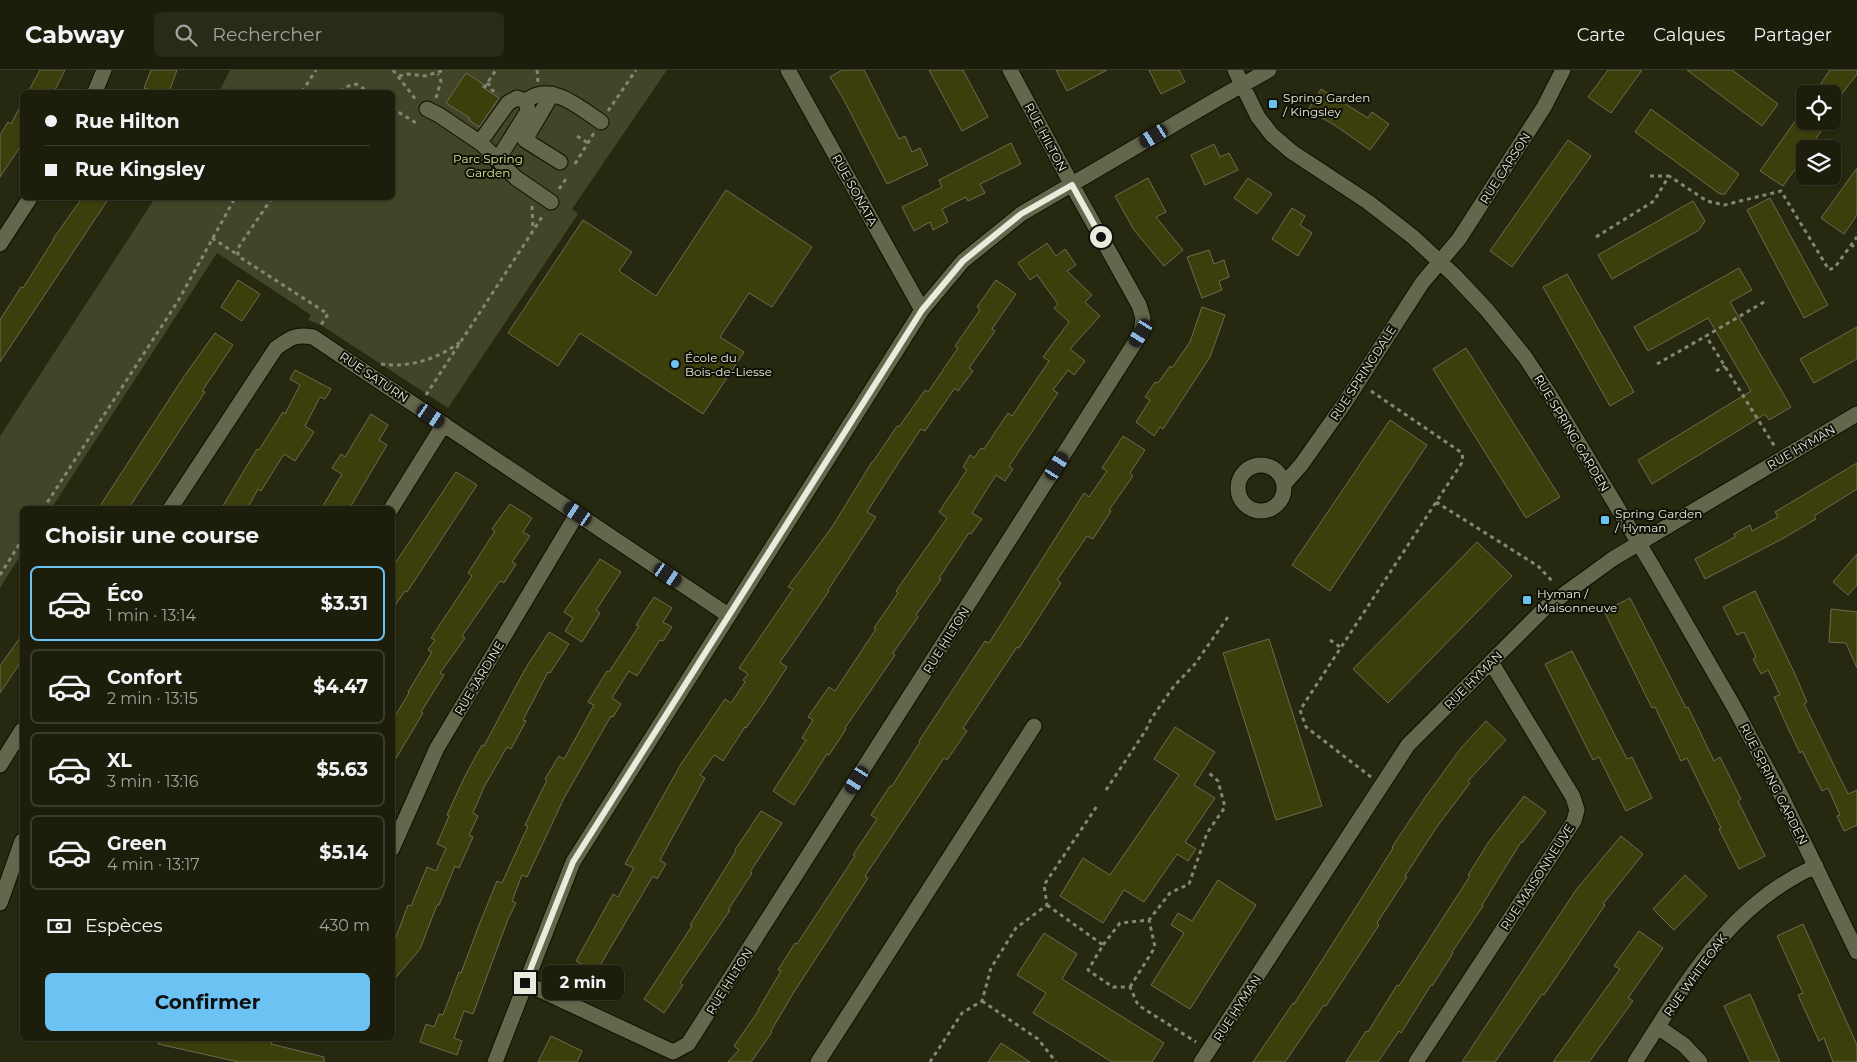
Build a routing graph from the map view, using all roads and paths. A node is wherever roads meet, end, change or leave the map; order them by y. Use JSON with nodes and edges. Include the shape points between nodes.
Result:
{"nodes":[{"id":1,"x":104,"y":70,"type":"edge"},
{"id":2,"x":316,"y":70,"type":"edge"},
{"id":3,"x":393,"y":70,"type":"edge"},
{"id":4,"x":445,"y":70,"type":"edge"},
{"id":5,"x":488,"y":70,"type":"edge"},
{"id":6,"x":788,"y":70,"type":"edge"},
{"id":7,"x":1010,"y":70,"type":"edge"},
{"id":8,"x":1235,"y":70,"type":"edge"},
{"id":9,"x":1270,"y":70,"type":"edge"},
{"id":10,"x":1562,"y":70,"type":"edge"},
{"id":11,"x":495,"y":72,"type":"edge"},
{"id":12,"x":438,"y":74,"type":"junction"},
{"id":13,"x":399,"y":76,"type":"junction"},
{"id":14,"x":487,"y":83,"type":"junction"},
{"id":15,"x":1242,"y":85,"type":"junction"},
{"id":16,"x":484,"y":88,"type":"dead end"},
{"id":17,"x":96,"y":90,"type":"edge"},
{"id":18,"x":303,"y":90,"type":"edge"},
{"id":19,"x":343,"y":90,"type":"edge"},
{"id":20,"x":363,"y":90,"type":"edge"},
{"id":21,"x":552,"y":94,"type":"junction"},
{"id":22,"x":500,"y":95,"type":"dead end"},
{"id":23,"x":437,"y":96,"type":"dead end"},
{"id":24,"x":526,"y":101,"type":"junction"},
{"id":25,"x":427,"y":109,"type":"junction"},
{"id":26,"x":395,"y":110,"type":"edge"},
{"id":27,"x":601,"y":122,"type":"dead end"},
{"id":28,"x":577,"y":136,"type":"dead end"},
{"id":29,"x":480,"y":142,"type":"junction"},
{"id":30,"x":588,"y":143,"type":"dead end"},
{"id":31,"x":498,"y":159,"type":"junction"},
{"id":32,"x":560,"y":162,"type":"dead end"},
{"id":33,"x":1650,"y":176,"type":"dead end"},
{"id":34,"x":1669,"y":176,"type":"junction"},
{"id":35,"x":1072,"y":185,"type":"junction"},
{"id":36,"x":529,"y":199,"type":"dead end"},
{"id":37,"x":29,"y":200,"type":"edge"},
{"id":38,"x":234,"y":200,"type":"edge"},
{"id":39,"x":271,"y":200,"type":"edge"},
{"id":40,"x":551,"y":202,"type":"joint"},
{"id":41,"x":533,"y":232,"type":"junction"},
{"id":42,"x":1596,"y":237,"type":"dead end"},
{"id":43,"x":1857,"y":237,"type":"edge"},
{"id":44,"x":212,"y":238,"type":"junction"},
{"id":45,"x":0,"y":244,"type":"edge"},
{"id":46,"x":1851,"y":244,"type":"junction"},
{"id":47,"x":1857,"y":249,"type":"edge"},
{"id":48,"x":238,"y":256,"type":"junction"},
{"id":49,"x":1440,"y":262,"type":"junction"},
{"id":50,"x":1764,"y":302,"type":"dead end"},
{"id":51,"x":922,"y":310,"type":"junction"},
{"id":52,"x":320,"y":327,"type":"dead end"},
{"id":53,"x":1706,"y":336,"type":"junction"},
{"id":54,"x":463,"y":340,"type":"junction"},
{"id":55,"x":376,"y":363,"type":"dead end"},
{"id":56,"x":1658,"y":364,"type":"dead end"},
{"id":57,"x":1725,"y":366,"type":"junction"},
{"id":58,"x":1716,"y":371,"type":"dead end"},
{"id":59,"x":1358,"y":382,"type":"junction"},
{"id":60,"x":426,"y":396,"type":"dead end"},
{"id":61,"x":1857,"y":414,"type":"edge"},
{"id":62,"x":444,"y":424,"type":"junction"},
{"id":63,"x":1782,"y":459,"type":"junction"},
{"id":64,"x":1284,"y":484,"type":"dead end"},
{"id":65,"x":1436,"y":502,"type":"junction"},
{"id":66,"x":45,"y":506,"type":"edge"},
{"id":67,"x":172,"y":506,"type":"edge"},
{"id":68,"x":393,"y":506,"type":"edge"},
{"id":69,"x":578,"y":514,"type":"junction"},
{"id":70,"x":20,"y":543,"type":"edge"},
{"id":71,"x":1638,"y":544,"type":"junction"},
{"id":72,"x":0,"y":575,"type":"edge"},
{"id":73,"x":1565,"y":594,"type":"junction"},
{"id":74,"x":728,"y":615,"type":"junction"},
{"id":75,"x":1228,"y":617,"type":"dead end"},
{"id":76,"x":1330,"y":640,"type":"dead end"},
{"id":77,"x":1340,"y":647,"type":"junction"},
{"id":78,"x":1491,"y":662,"type":"junction"},
{"id":79,"x":1034,"y":726,"type":"dead end"},
{"id":80,"x":20,"y":733,"type":"edge"},
{"id":81,"x":0,"y":765,"type":"edge"},
{"id":82,"x":1209,"y":772,"type":"dead end"},
{"id":83,"x":1382,"y":786,"type":"junction"},
{"id":84,"x":1106,"y":790,"type":"dead end"},
{"id":85,"x":1096,"y":806,"type":"dead end"},
{"id":86,"x":395,"y":842,"type":"edge"},
{"id":87,"x":20,"y":846,"type":"edge"},
{"id":88,"x":1816,"y":866,"type":"junction"},
{"id":89,"x":0,"y":899,"type":"edge"},
{"id":90,"x":1047,"y":905,"type":"junction"},
{"id":91,"x":1148,"y":920,"type":"junction"},
{"id":92,"x":1103,"y":945,"type":"junction"},
{"id":93,"x":1857,"y":952,"type":"edge"},
{"id":94,"x":525,"y":983,"type":"junction"},
{"id":95,"x":1130,"y":987,"type":"junction"},
{"id":96,"x":982,"y":1001,"type":"junction"},
{"id":97,"x":1658,"y":1027,"type":"junction"},
{"id":98,"x":1205,"y":1056,"type":"edge"},
{"id":99,"x":495,"y":1062,"type":"edge"},
{"id":100,"x":818,"y":1062,"type":"edge"},
{"id":101,"x":930,"y":1062,"type":"edge"},
{"id":102,"x":1056,"y":1062,"type":"edge"},
{"id":103,"x":1416,"y":1062,"type":"edge"},
{"id":104,"x":1636,"y":1062,"type":"edge"},
{"id":105,"x":1700,"y":1062,"type":"edge"}],
"edges":[{"from":1,"to":17,"type":"street"},
{"from":2,"to":18,"type":"path"},
{"from":3,"to":13,"type":"path"},
{"from":4,"to":12,"type":"path"},
{"from":5,"to":11,"type":"path"},
{"from":6,"to":51,"type":"street","name":"RUE SONATA"},
{"from":7,"to":35,"type":"street","name":"RUE HILTON"},
{"from":8,"to":15,"type":"street","name":"RUE SPRING GARDEN"},
{"from":9,"to":15,"type":"street"},
{"from":10,"to":49,"type":"street","name":"RUE CARSON","via":[[1544,107],[1459,239]]},
{"from":11,"to":14,"type":"path"},
{"from":12,"to":13,"type":"path"},
{"from":12,"to":23,"type":"path","via":[[441,81]]},
{"from":13,"to":25,"type":"path","via":[[410,94]]},
{"from":14,"to":16,"type":"path"},
{"from":14,"to":22,"type":"path"},
{"from":15,"to":35,"type":"street"},
{"from":15,"to":49,"type":"street","name":"RUE SPRING GARDEN","via":[[1258,117],[1272,135],[1390,218]]},
{"from":19,"to":20,"type":"path","via":[[356,84]]},
{"from":21,"to":24,"type":"street","via":[[536,94]]},
{"from":21,"to":27,"type":"street"},
{"from":21,"to":32,"type":"street","via":[[525,140]]},
{"from":24,"to":29,"type":"street","via":[[517,98],[508,102]]},
{"from":24,"to":31,"type":"street","via":[[528,111]]},
{"from":25,"to":26,"type":"path","via":[[416,123]]},
{"from":25,"to":29,"type":"street"},
{"from":28,"to":30,"type":"path"},
{"from":29,"to":31,"type":"street"},
{"from":31,"to":40,"type":"street","via":[[516,178]]},
{"from":33,"to":34,"type":"path"},
{"from":34,"to":42,"type":"path","via":[[1654,201]]},
{"from":34,"to":46,"type":"path","via":[[1707,201],[1724,205],[1781,191],[1829,270],[1835,268]]},
{"from":35,"to":51,"type":"street","via":[[1021,214],[963,261]]},
{"from":35,"to":94,"type":"street","name":"RUE HILTON","via":[[1139,304],[1143,318],[1141,333],[688,1044],[673,1052]]},
{"from":36,"to":41,"type":"path"},
{"from":37,"to":45,"type":"street"},
{"from":38,"to":44,"type":"path"},
{"from":39,"to":48,"type":"path","via":[[238,248]]},
{"from":40,"to":41,"type":"path"},
{"from":41,"to":54,"type":"path"},
{"from":43,"to":46,"type":"path"},
{"from":44,"to":48,"type":"path"},
{"from":44,"to":66,"type":"path","via":[[178,301]]},
{"from":46,"to":47,"type":"path"},
{"from":48,"to":52,"type":"path","via":[[328,314]]},
{"from":49,"to":59,"type":"street","name":"RUE SPRINGDALE","via":[[1416,291]]},
{"from":49,"to":71,"type":"street","name":"RUE SPRING GARDEN","via":[[1488,310],[1525,357]]},
{"from":50,"to":53,"type":"path"},
{"from":51,"to":74,"type":"street"},
{"from":53,"to":56,"type":"path"},
{"from":53,"to":57,"type":"path"},
{"from":54,"to":55,"type":"path","via":[[441,354],[417,363]]},
{"from":54,"to":60,"type":"path"},
{"from":57,"to":58,"type":"path"},
{"from":57,"to":63,"type":"path"},
{"from":59,"to":64,"type":"street","name":"RUE SPRINGDALE","via":[[1301,465]]},
{"from":59,"to":65,"type":"path","via":[[1462,453],[1463,461]]},
{"from":61,"to":63,"type":"street","name":"RUE HYMAN"},
{"from":62,"to":67,"type":"street","name":"RUE SATURN","via":[[313,337],[291,337],[276,348]]},
{"from":62,"to":68,"type":"street"},
{"from":62,"to":69,"type":"street","name":"RUE SATURN"},
{"from":63,"to":71,"type":"street","name":"RUE HYMAN"},
{"from":65,"to":73,"type":"path","via":[[1538,566]]},
{"from":65,"to":77,"type":"path"},
{"from":69,"to":74,"type":"street","name":"RUE SATURN"},
{"from":69,"to":86,"type":"street","name":"RUE JARDINE","via":[[437,748]]},
{"from":70,"to":72,"type":"path"},
{"from":71,"to":73,"type":"street","name":"RUE HYMAN"},
{"from":71,"to":88,"type":"street","name":"RUE SPRING GARDEN","via":[[1757,748]]},
{"from":73,"to":78,"type":"street","name":"RUE HYMAN","via":[[1545,608]]},
{"from":74,"to":94,"type":"street","via":[[573,862]]},
{"from":75,"to":84,"type":"path","via":[[1195,664],[1174,686]]},
{"from":76,"to":77,"type":"path"},
{"from":77,"to":83,"type":"path","via":[[1300,710],[1306,727]]},
{"from":78,"to":83,"type":"street","name":"RUE HYMAN","via":[[1408,745]]},
{"from":78,"to":103,"type":"street","name":"RUE MAISONNEUVE","via":[[1573,797],[1577,810],[1574,820]]},
{"from":79,"to":100,"type":"street"},
{"from":80,"to":81,"type":"street"},
{"from":82,"to":91,"type":"path","via":[[1218,780],[1225,807],[1207,833],[1189,884],[1170,893]]},
{"from":83,"to":98,"type":"street","name":"RUE HYMAN"},
{"from":85,"to":90,"type":"path","via":[[1044,885]]},
{"from":87,"to":89,"type":"street"},
{"from":88,"to":93,"type":"street","name":"RUE SPRING GARDEN"},
{"from":88,"to":97,"type":"street","name":"RUE WHITEOAK","via":[[1778,886],[1736,921],[1701,963]]},
{"from":90,"to":92,"type":"path"},
{"from":90,"to":96,"type":"path","via":[[1016,928],[991,968]]},
{"from":91,"to":92,"type":"path","via":[[1120,923]]},
{"from":91,"to":95,"type":"path","via":[[1155,947]]},
{"from":92,"to":95,"type":"path","via":[[1088,970],[1113,987]]},
{"from":94,"to":99,"type":"street"},
{"from":95,"to":98,"type":"path","via":[[1138,1005]]},
{"from":96,"to":101,"type":"path","via":[[962,1013]]},
{"from":96,"to":102,"type":"path","via":[[1038,1039]]},
{"from":97,"to":104,"type":"street","name":"RUE WHITEOAK"},
{"from":97,"to":105,"type":"street","via":[[1684,1045]]}]}
